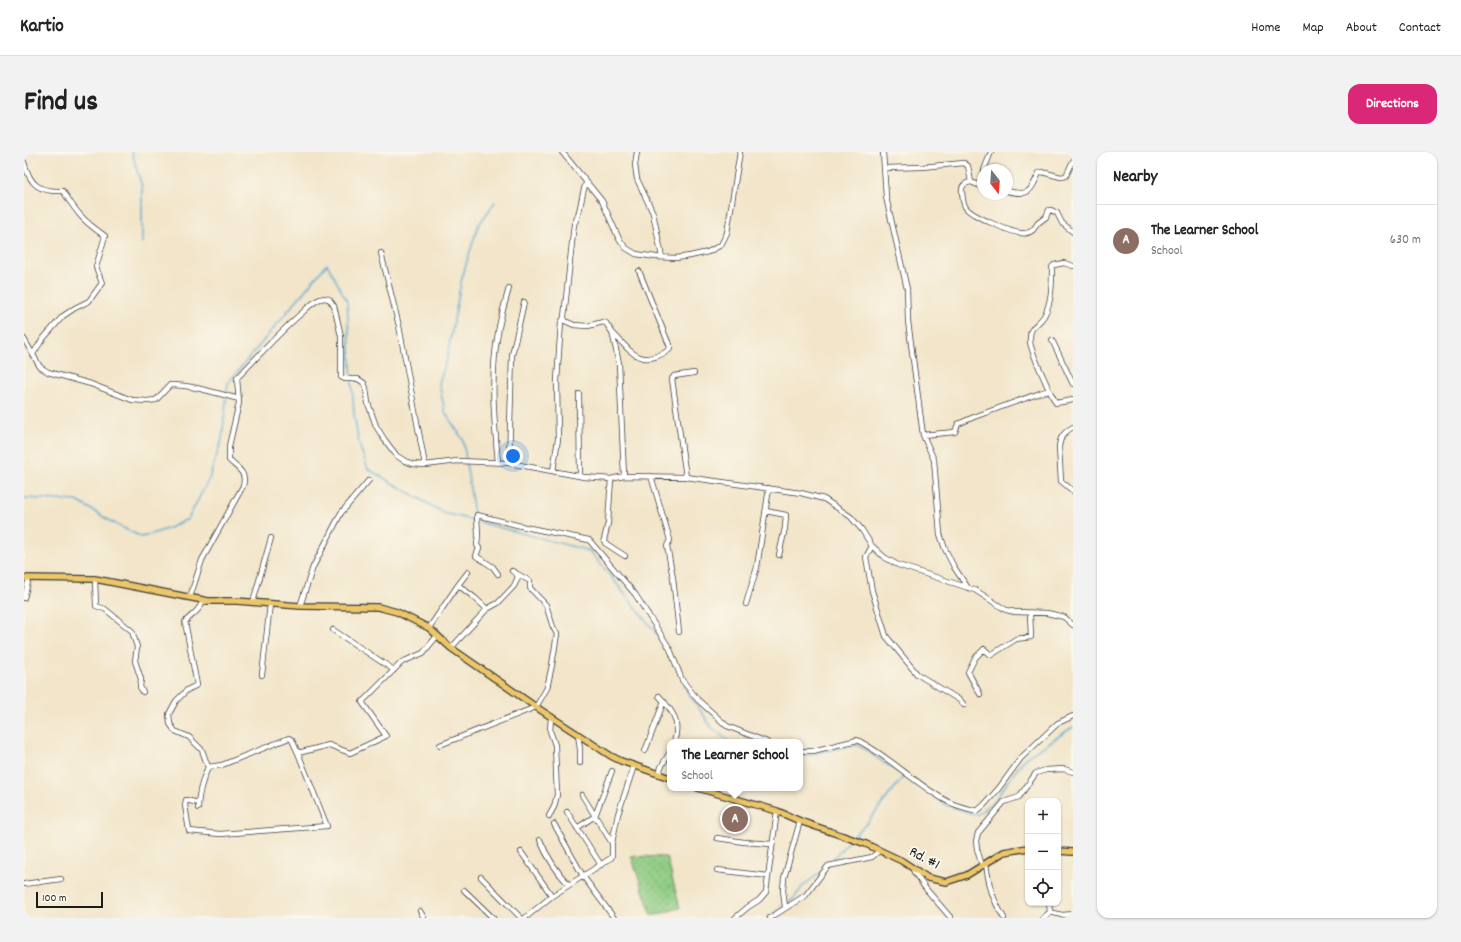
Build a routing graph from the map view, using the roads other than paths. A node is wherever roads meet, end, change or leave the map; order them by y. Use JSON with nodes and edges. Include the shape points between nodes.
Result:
{"nodes":[{"id":1,"x":562,"y":152,"type":"edge"},
{"id":2,"x":637,"y":152,"type":"edge"},
{"id":3,"x":740,"y":152,"type":"edge"},
{"id":4,"x":883,"y":152,"type":"edge"},
{"id":5,"x":991,"y":152,"type":"edge"},
{"id":6,"x":1073,"y":161,"type":"edge"},
{"id":7,"x":24,"y":162,"type":"edge"},
{"id":8,"x":986,"y":164,"type":"edge"},
{"id":9,"x":884,"y":168,"type":"junction"},
{"id":10,"x":971,"y":182,"type":"junction"},
{"id":11,"x":586,"y":184,"type":"junction"},
{"id":12,"x":977,"y":185,"type":"edge"},
{"id":13,"x":1013,"y":192,"type":"edge"},
{"id":14,"x":1073,"y":232,"type":"edge"},
{"id":15,"x":381,"y":253,"type":"dead end"},
{"id":16,"x":662,"y":257,"type":"junction"},
{"id":17,"x":1073,"y":266,"type":"edge"},
{"id":18,"x":638,"y":271,"type":"dead end"},
{"id":19,"x":508,"y":288,"type":"dead end"},
{"id":20,"x":524,"y":302,"type":"dead end"},
{"id":21,"x":564,"y":318,"type":"junction"},
{"id":22,"x":612,"y":332,"type":"junction"},
{"id":23,"x":24,"y":339,"type":"edge"},
{"id":24,"x":1052,"y":340,"type":"dead end"},
{"id":25,"x":33,"y":354,"type":"junction"},
{"id":26,"x":694,"y":373,"type":"dead end"},
{"id":27,"x":1073,"y":384,"type":"edge"},
{"id":28,"x":1049,"y":390,"type":"junction"},
{"id":29,"x":579,"y":394,"type":"dead end"},
{"id":30,"x":239,"y":399,"type":"junction"},
{"id":31,"x":1073,"y":400,"type":"edge"},
{"id":32,"x":1073,"y":427,"type":"edge"},
{"id":33,"x":923,"y":435,"type":"junction"},
{"id":34,"x":498,"y":462,"type":"junction"},
{"id":35,"x":509,"y":463,"type":"junction"},
{"id":36,"x":425,"y":465,"type":"junction"},
{"id":37,"x":553,"y":471,"type":"junction"},
{"id":38,"x":580,"y":476,"type":"junction"},
{"id":39,"x":624,"y":476,"type":"junction"},
{"id":40,"x":651,"y":476,"type":"junction"},
{"id":41,"x":686,"y":477,"type":"junction"},
{"id":42,"x":611,"y":479,"type":"junction"},
{"id":43,"x":369,"y":480,"type":"dead end"},
{"id":44,"x":769,"y":488,"type":"junction"},
{"id":45,"x":1073,"y":491,"type":"edge"},
{"id":46,"x":766,"y":512,"type":"junction"},
{"id":47,"x":271,"y":538,"type":"dead end"},
{"id":48,"x":872,"y":546,"type":"junction"},
{"id":49,"x":778,"y":555,"type":"dead end"},
{"id":50,"x":625,"y":556,"type":"dead end"},
{"id":51,"x":468,"y":572,"type":"dead end"},
{"id":52,"x":498,"y":574,"type":"dead end"},
{"id":53,"x":27,"y":578,"type":"edge"},
{"id":54,"x":95,"y":579,"type":"junction"},
{"id":55,"x":458,"y":585,"type":"junction"},
{"id":56,"x":968,"y":588,"type":"junction"},
{"id":57,"x":190,"y":596,"type":"junction"},
{"id":58,"x":24,"y":598,"type":"edge"},
{"id":59,"x":208,"y":601,"type":"junction"},
{"id":60,"x":253,"y":602,"type":"junction"},
{"id":61,"x":270,"y":604,"type":"junction"},
{"id":62,"x":746,"y":604,"type":"dead end"},
{"id":63,"x":300,"y":606,"type":"junction"},
{"id":64,"x":487,"y":609,"type":"junction"},
{"id":65,"x":1030,"y":613,"type":"junction"},
{"id":66,"x":1073,"y":625,"type":"edge"},
{"id":67,"x":429,"y":628,"type":"junction"},
{"id":68,"x":333,"y":630,"type":"dead end"},
{"id":69,"x":679,"y":632,"type":"dead end"},
{"id":70,"x":437,"y":636,"type":"junction"},
{"id":71,"x":451,"y":648,"type":"junction"},
{"id":72,"x":394,"y":670,"type":"junction"},
{"id":73,"x":262,"y":675,"type":"dead end"},
{"id":74,"x":143,"y":692,"type":"dead end"},
{"id":75,"x":980,"y":694,"type":"dead end"},
{"id":76,"x":659,"y":696,"type":"dead end"},
{"id":77,"x":664,"y":701,"type":"junction"},
{"id":78,"x":964,"y":705,"type":"dead end"},
{"id":79,"x":536,"y":707,"type":"junction"},
{"id":80,"x":1073,"y":716,"type":"edge"},
{"id":81,"x":551,"y":717,"type":"junction"},
{"id":82,"x":578,"y":734,"type":"junction"},
{"id":83,"x":675,"y":739,"type":"edge"},
{"id":84,"x":760,"y":739,"type":"edge"},
{"id":85,"x":440,"y":745,"type":"dead end"},
{"id":86,"x":644,"y":751,"type":"dead end"},
{"id":87,"x":803,"y":752,"type":"edge"},
{"id":88,"x":298,"y":753,"type":"junction"},
{"id":89,"x":667,"y":757,"type":"edge"},
{"id":90,"x":580,"y":762,"type":"dead end"},
{"id":91,"x":634,"y":766,"type":"junction"},
{"id":92,"x":208,"y":767,"type":"junction"},
{"id":93,"x":612,"y":771,"type":"dead end"},
{"id":94,"x":1073,"y":772,"type":"edge"},
{"id":95,"x":659,"y":774,"type":"junction"},
{"id":96,"x":667,"y":777,"type":"edge"},
{"id":97,"x":708,"y":791,"type":"edge"},
{"id":98,"x":582,"y":795,"type":"dead end"},
{"id":99,"x":777,"y":811,"type":"junction"},
{"id":100,"x":567,"y":812,"type":"dead end"},
{"id":101,"x":549,"y":816,"type":"dead end"},
{"id":102,"x":595,"y":816,"type":"junction"},
{"id":103,"x":800,"y":821,"type":"junction"},
{"id":104,"x":554,"y":824,"type":"dead end"},
{"id":105,"x":577,"y":828,"type":"junction"},
{"id":106,"x":717,"y":838,"type":"dead end"},
{"id":107,"x":540,"y":840,"type":"dead end"},
{"id":108,"x":612,"y":843,"type":"junction"},
{"id":109,"x":772,"y":844,"type":"junction"},
{"id":110,"x":1025,"y":848,"type":"edge"},
{"id":111,"x":880,"y":850,"type":"junction"},
{"id":112,"x":1061,"y":851,"type":"edge"},
{"id":113,"x":521,"y":852,"type":"dead end"},
{"id":114,"x":1073,"y":852,"type":"edge"},
{"id":115,"x":600,"y":865,"type":"junction"},
{"id":116,"x":984,"y":865,"type":"junction"},
{"id":117,"x":913,"y":869,"type":"junction"},
{"id":118,"x":717,"y":870,"type":"dead end"},
{"id":119,"x":583,"y":876,"type":"junction"},
{"id":120,"x":768,"y":876,"type":"junction"},
{"id":121,"x":481,"y":877,"type":"dead end"},
{"id":122,"x":61,"y":879,"type":"dead end"},
{"id":123,"x":24,"y":884,"type":"edge"},
{"id":124,"x":569,"y":885,"type":"junction"},
{"id":125,"x":464,"y":890,"type":"dead end"},
{"id":126,"x":552,"y":896,"type":"junction"},
{"id":127,"x":1050,"y":906,"type":"edge"},
{"id":128,"x":785,"y":907,"type":"junction"},
{"id":129,"x":420,"y":911,"type":"dead end"},
{"id":130,"x":1050,"y":912,"type":"junction"},
{"id":131,"x":1073,"y":914,"type":"edge"},
{"id":132,"x":424,"y":918,"type":"edge"},
{"id":133,"x":493,"y":918,"type":"edge"},
{"id":134,"x":521,"y":918,"type":"edge"},
{"id":135,"x":524,"y":918,"type":"edge"},
{"id":136,"x":614,"y":918,"type":"edge"},
{"id":137,"x":735,"y":918,"type":"edge"},
{"id":138,"x":770,"y":918,"type":"edge"},
{"id":139,"x":951,"y":918,"type":"edge"},
{"id":140,"x":1004,"y":918,"type":"edge"},
{"id":141,"x":1043,"y":918,"type":"edge"}],
"edges":[{"from":1,"to":11,"type":"street"},
{"from":2,"to":16,"type":"street","via":[[637,179],[653,213]]},
{"from":3,"to":16,"type":"street","via":[[727,233],[721,245],[708,252],[690,256]]},
{"from":4,"to":9,"type":"street"},
{"from":5,"to":8,"type":"street"},
{"from":6,"to":13,"type":"street","via":[[1066,176],[1042,172],[1026,193]]},
{"from":7,"to":25,"type":"street","via":[[27,175],[37,187],[63,191],[79,215],[90,227],[104,236],[96,267],[102,283],[90,301],[63,316]]},
{"from":9,"to":10,"type":"street","via":[[964,163],[968,166]]},
{"from":9,"to":33,"type":"street","via":[[886,197],[907,289],[908,321]]},
{"from":10,"to":12,"type":"street"},
{"from":10,"to":14,"type":"street","via":[[961,188],[962,199],[966,208],[974,214],[1023,234],[1033,230],[1051,210],[1057,213],[1062,223]]},
{"from":11,"to":16,"type":"street","via":[[602,202],[619,239],[626,248],[639,255]]},
{"from":11,"to":21,"type":"street","via":[[580,214],[574,224]]},
{"from":15,"to":36,"type":"street","via":[[400,326]]},
{"from":17,"to":28,"type":"street","via":[[1064,263],[1052,267],[1048,306],[1044,316],[1031,329],[1030,342]]},
{"from":18,"to":22,"type":"street","via":[[670,347],[669,350],[645,359],[638,357]]},
{"from":19,"to":34,"type":"street","via":[[498,334],[494,371],[494,418]]},
{"from":20,"to":35,"type":"street","via":[[512,355]]},
{"from":21,"to":22,"type":"street","via":[[574,325],[588,326],[603,322]]},
{"from":21,"to":37,"type":"street","via":[[561,322],[557,381],[558,439]]},
{"from":22,"to":39,"type":"street","via":[[619,363]]},
{"from":23,"to":25,"type":"street"},
{"from":24,"to":27,"type":"street"},
{"from":25,"to":30,"type":"street","via":[[40,367],[48,372],[91,384],[132,400],[156,400],[170,385]]},
{"from":26,"to":41,"type":"street","via":[[674,376],[672,379]]},
{"from":28,"to":31,"type":"street","via":[[1056,403]]},
{"from":28,"to":33,"type":"street","via":[[958,424],[955,432]]},
{"from":29,"to":38,"type":"street"},
{"from":30,"to":36,"type":"street","via":[[237,378],[296,318],[318,300],[329,299],[334,306],[341,336],[341,377],[358,379],[364,383],[376,426],[391,450],[404,461]]},
{"from":30,"to":57,"type":"street","via":[[229,446],[229,460],[246,478],[202,560]]},
{"from":32,"to":45,"type":"street","via":[[1064,434],[1059,447],[1061,481]]},
{"from":33,"to":56,"type":"street","via":[[934,460],[940,534],[954,567]]},
{"from":34,"to":35,"type":"street"},
{"from":34,"to":36,"type":"street"},
{"from":35,"to":37,"type":"street"},
{"from":37,"to":38,"type":"street"},
{"from":38,"to":42,"type":"street"},
{"from":39,"to":40,"type":"street"},
{"from":39,"to":42,"type":"street"},
{"from":40,"to":41,"type":"street"},
{"from":40,"to":69,"type":"street","via":[[670,540],[667,546]]},
{"from":41,"to":44,"type":"street"},
{"from":42,"to":50,"type":"street","via":[[605,543]]},
{"from":43,"to":63,"type":"street","via":[[341,513],[313,567]]},
{"from":44,"to":46,"type":"street"},
{"from":44,"to":48,"type":"street","via":[[801,492],[824,499],[851,517]]},
{"from":46,"to":49,"type":"street","via":[[786,515]]},
{"from":46,"to":62,"type":"street","via":[[757,567]]},
{"from":47,"to":60,"type":"street"},
{"from":48,"to":56,"type":"street","via":[[898,565]]},
{"from":48,"to":78,"type":"street","via":[[866,558],[872,591],[886,636],[917,674]]},
{"from":51,"to":55,"type":"street"},
{"from":52,"to":84,"type":"street","via":[[493,567],[476,556],[479,548],[476,545],[477,515],[589,540],[636,594],[670,649],[682,680],[698,700],[727,726]]},
{"from":53,"to":54,"type":"main road"},
{"from":53,"to":58,"type":"street"},
{"from":54,"to":57,"type":"main road"},
{"from":54,"to":74,"type":"street","via":[[96,606],[106,609],[132,631],[137,647],[135,661]]},
{"from":55,"to":64,"type":"street"},
{"from":55,"to":67,"type":"street"},
{"from":56,"to":65,"type":"street","via":[[983,594],[1006,610]]},
{"from":57,"to":59,"type":"main road"},
{"from":59,"to":60,"type":"main road"},
{"from":59,"to":92,"type":"street","via":[[202,602],[201,608],[185,622],[197,682],[196,686],[176,701],[170,714],[170,724],[175,731],[189,737],[202,750]]},
{"from":60,"to":61,"type":"main road"},
{"from":61,"to":63,"type":"main road"},
{"from":61,"to":73,"type":"street"},
{"from":63,"to":67,"type":"main road","via":[[378,607],[397,612]]},
{"from":64,"to":71,"type":"street"},
{"from":64,"to":79,"type":"street","via":[[498,603],[514,586],[518,577],[514,572],[530,581],[530,588],[546,604],[557,634],[547,688]]},
{"from":65,"to":66,"type":"street","via":[[1056,614]]},
{"from":65,"to":75,"type":"street","via":[[1031,638],[1016,639],[991,655],[984,650],[975,658],[968,672]]},
{"from":67,"to":70,"type":"main road"},
{"from":68,"to":72,"type":"street"},
{"from":70,"to":71,"type":"main road"},
{"from":70,"to":72,"type":"street","via":[[423,653],[402,662]]},
{"from":71,"to":79,"type":"main road"},
{"from":72,"to":88,"type":"street","via":[[362,702],[386,736],[350,753],[329,745]]},
{"from":76,"to":77,"type":"street"},
{"from":77,"to":83,"type":"street","via":[[675,720],[677,730]]},
{"from":77,"to":86,"type":"street"},
{"from":79,"to":81,"type":"main road"},
{"from":79,"to":85,"type":"street"},
{"from":80,"to":87,"type":"street","via":[[1058,723],[1021,758],[999,788],[977,811],[946,801],[873,748],[857,740]]},
{"from":81,"to":82,"type":"main road"},
{"from":81,"to":101,"type":"street","via":[[550,731],[555,745],[557,795]]},
{"from":82,"to":90,"type":"street"},
{"from":82,"to":91,"type":"main road","via":[[611,756]]},
{"from":88,"to":92,"type":"street","via":[[289,738]]},
{"from":88,"to":92,"type":"street","via":[[327,826],[220,834],[189,831],[186,800],[198,805]]},
{"from":89,"to":95,"type":"street"},
{"from":91,"to":95,"type":"main road"},
{"from":91,"to":108,"type":"street","via":[[618,814]]},
{"from":93,"to":102,"type":"street"},
{"from":94,"to":116,"type":"street","via":[[1064,769],[1036,773],[1019,797],[1004,802],[976,837],[977,849]]},
{"from":95,"to":96,"type":"main road"},
{"from":97,"to":99,"type":"main road","name":"Rd. #1"},
{"from":98,"to":102,"type":"street"},
{"from":99,"to":103,"type":"main road","name":"Rd. #1"},
{"from":99,"to":109,"type":"street"},
{"from":100,"to":105,"type":"street"},
{"from":102,"to":105,"type":"street"},
{"from":102,"to":108,"type":"street"},
{"from":103,"to":111,"type":"main road","name":"Rd. #1"},
{"from":103,"to":128,"type":"street","via":[[784,878]]},
{"from":104,"to":119,"type":"street"},
{"from":105,"to":115,"type":"street"},
{"from":106,"to":109,"type":"street"},
{"from":107,"to":124,"type":"street","via":[[545,852]]},
{"from":108,"to":115,"type":"street","via":[[611,858]]},
{"from":109,"to":120,"type":"street"},
{"from":110,"to":116,"type":"main road","name":"Rd. #1","via":[[1004,852]]},
{"from":111,"to":117,"type":"main road","name":"Rd. #1"},
{"from":111,"to":128,"type":"street","via":[[872,857],[828,866],[806,895]]},
{"from":112,"to":114,"type":"main road"},
{"from":113,"to":126,"type":"street"},
{"from":115,"to":119,"type":"street"},
{"from":116,"to":117,"type":"main road","name":"Rd. #1","via":[[967,875],[946,882],[928,878]]},
{"from":116,"to":140,"type":"street","via":[[989,887]]},
{"from":117,"to":139,"type":"street"},
{"from":118,"to":120,"type":"street"},
{"from":119,"to":124,"type":"street"},
{"from":119,"to":136,"type":"street"},
{"from":120,"to":137,"type":"street","via":[[766,892]]},
{"from":121,"to":134,"type":"street"},
{"from":122,"to":123,"type":"street"},
{"from":124,"to":126,"type":"street"},
{"from":125,"to":133,"type":"street"},
{"from":126,"to":135,"type":"street"},
{"from":127,"to":130,"type":"street"},
{"from":128,"to":138,"type":"street"},
{"from":129,"to":132,"type":"street"},
{"from":130,"to":131,"type":"street"},
{"from":130,"to":141,"type":"street"}]}
